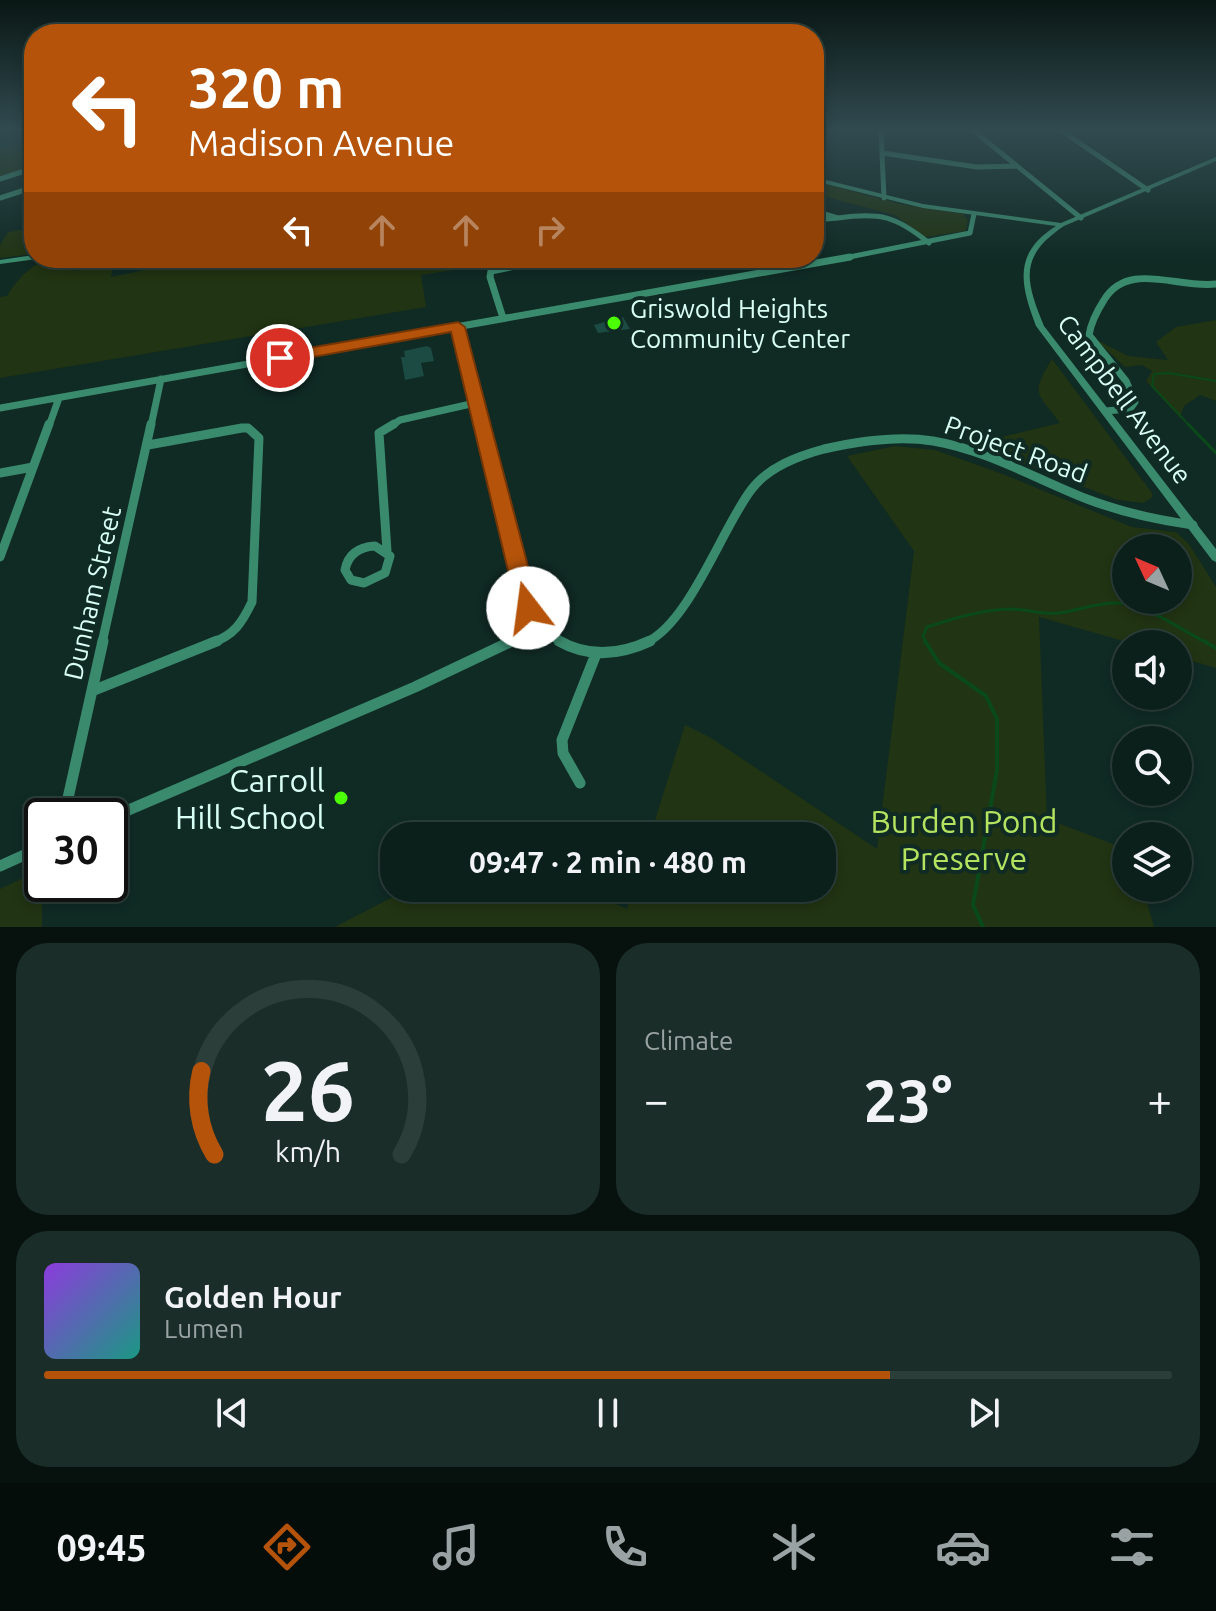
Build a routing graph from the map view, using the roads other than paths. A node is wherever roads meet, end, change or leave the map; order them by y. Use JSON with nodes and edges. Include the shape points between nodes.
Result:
{"nodes":[{"id":1,"x":883,"y":174,"type":"edge"},
{"id":2,"x":1028,"y":174,"type":"edge"},
{"id":3,"x":1125,"y":174,"type":"edge"},
{"id":4,"x":1183,"y":174,"type":"edge"},
{"id":5,"x":824,"y":182,"type":"edge"},
{"id":6,"x":24,"y":190,"type":"edge"},
{"id":7,"x":1148,"y":190,"type":"junction"},
{"id":8,"x":0,"y":198,"type":"edge"},
{"id":9,"x":884,"y":198,"type":"junction"},
{"id":10,"x":824,"y":214,"type":"edge"},
{"id":11,"x":974,"y":214,"type":"junction"},
{"id":12,"x":838,"y":218,"type":"junction"},
{"id":13,"x":1081,"y":218,"type":"junction"},
{"id":14,"x":824,"y":219,"type":"edge"},
{"id":15,"x":1062,"y":225,"type":"junction"},
{"id":16,"x":929,"y":243,"type":"junction"},
{"id":17,"x":24,"y":258,"type":"edge"},
{"id":18,"x":824,"y":258,"type":"edge"},
{"id":19,"x":0,"y":262,"type":"edge"},
{"id":20,"x":500,"y":268,"type":"edge"},
{"id":21,"x":762,"y":268,"type":"edge"},
{"id":22,"x":1216,"y":284,"type":"edge"},
{"id":23,"x":503,"y":318,"type":"junction"},
{"id":24,"x":458,"y":327,"type":"junction"},
{"id":25,"x":161,"y":379,"type":"junction"},
{"id":26,"x":59,"y":398,"type":"junction"},
{"id":27,"x":475,"y":403,"type":"junction"},
{"id":28,"x":0,"y":408,"type":"edge"},
{"id":29,"x":1105,"y":411,"type":"junction"},
{"id":30,"x":148,"y":445,"type":"junction"},
{"id":31,"x":33,"y":467,"type":"junction"},
{"id":32,"x":0,"y":473,"type":"edge"},
{"id":33,"x":1194,"y":525,"type":"junction"},
{"id":34,"x":387,"y":551,"type":"junction"},
{"id":35,"x":0,"y":557,"type":"edge"},
{"id":36,"x":1216,"y":557,"type":"edge"},
{"id":37,"x":541,"y":628,"type":"junction"},
{"id":38,"x":596,"y":654,"type":"junction"},
{"id":39,"x":92,"y":691,"type":"junction"},
{"id":40,"x":580,"y":783,"type":"dead end"},
{"id":41,"x":68,"y":798,"type":"edge"},
{"id":42,"x":128,"y":810,"type":"edge"},
{"id":43,"x":24,"y":855,"type":"edge"},
{"id":44,"x":0,"y":866,"type":"edge"}],
"edges":[{"from":1,"to":9,"type":"street"},
{"from":2,"to":13,"type":"street"},
{"from":3,"to":7,"type":"street"},
{"from":4,"to":7,"type":"street"},
{"from":5,"to":9,"type":"street"},
{"from":6,"to":8,"type":"street"},
{"from":7,"to":13,"type":"street"},
{"from":9,"to":11,"type":"street"},
{"from":10,"to":12,"type":"street"},
{"from":11,"to":15,"type":"street"},
{"from":11,"to":16,"type":"street","via":[[970,233]]},
{"from":12,"to":14,"type":"street"},
{"from":12,"to":16,"type":"street","via":[[888,215]]},
{"from":13,"to":15,"type":"street"},
{"from":15,"to":29,"type":"street","name":"Campbell Avenue","via":[[1026,263],[1028,299],[1040,326]]},
{"from":16,"to":18,"type":"street"},
{"from":17,"to":19,"type":"street"},
{"from":20,"to":23,"type":"street","via":[[490,277]]},
{"from":21,"to":23,"type":"street"},
{"from":22,"to":29,"type":"street","via":[[1193,288],[1134,277],[1107,289],[1089,335],[1119,368],[1135,402],[1130,409]]},
{"from":23,"to":24,"type":"street"},
{"from":24,"to":25,"type":"street"},
{"from":24,"to":27,"type":"street"},
{"from":25,"to":26,"type":"street"},
{"from":25,"to":30,"type":"street","name":"Dunham Street"},
{"from":26,"to":28,"type":"street"},
{"from":26,"to":31,"type":"street"},
{"from":27,"to":34,"type":"street","via":[[400,420],[379,433]]},
{"from":27,"to":37,"type":"street","via":[[528,608]]},
{"from":29,"to":33,"type":"street","name":"Campbell Avenue"},
{"from":30,"to":39,"type":"street","name":"Dunham Street"},
{"from":30,"to":39,"type":"street","via":[[242,428],[259,438],[252,602],[241,625],[226,638]]},
{"from":31,"to":32,"type":"street"},
{"from":31,"to":35,"type":"street"},
{"from":33,"to":36,"type":"street","name":"Campbell Avenue"},
{"from":33,"to":38,"type":"street","name":"Project Road","via":[[1134,515],[933,441],[847,445],[788,461],[755,482],[673,625],[637,649]]},
{"from":34,"to":34,"type":"street","via":[[391,562],[379,578],[364,583],[346,576],[345,564],[354,552],[368,546]]},
{"from":37,"to":38,"type":"street","name":"Project Road","via":[[557,641]]},
{"from":37,"to":42,"type":"street"},
{"from":38,"to":40,"type":"street","via":[[565,727],[562,750]]},
{"from":39,"to":41,"type":"street","name":"Dunham Street"},
{"from":43,"to":44,"type":"street"}]}
